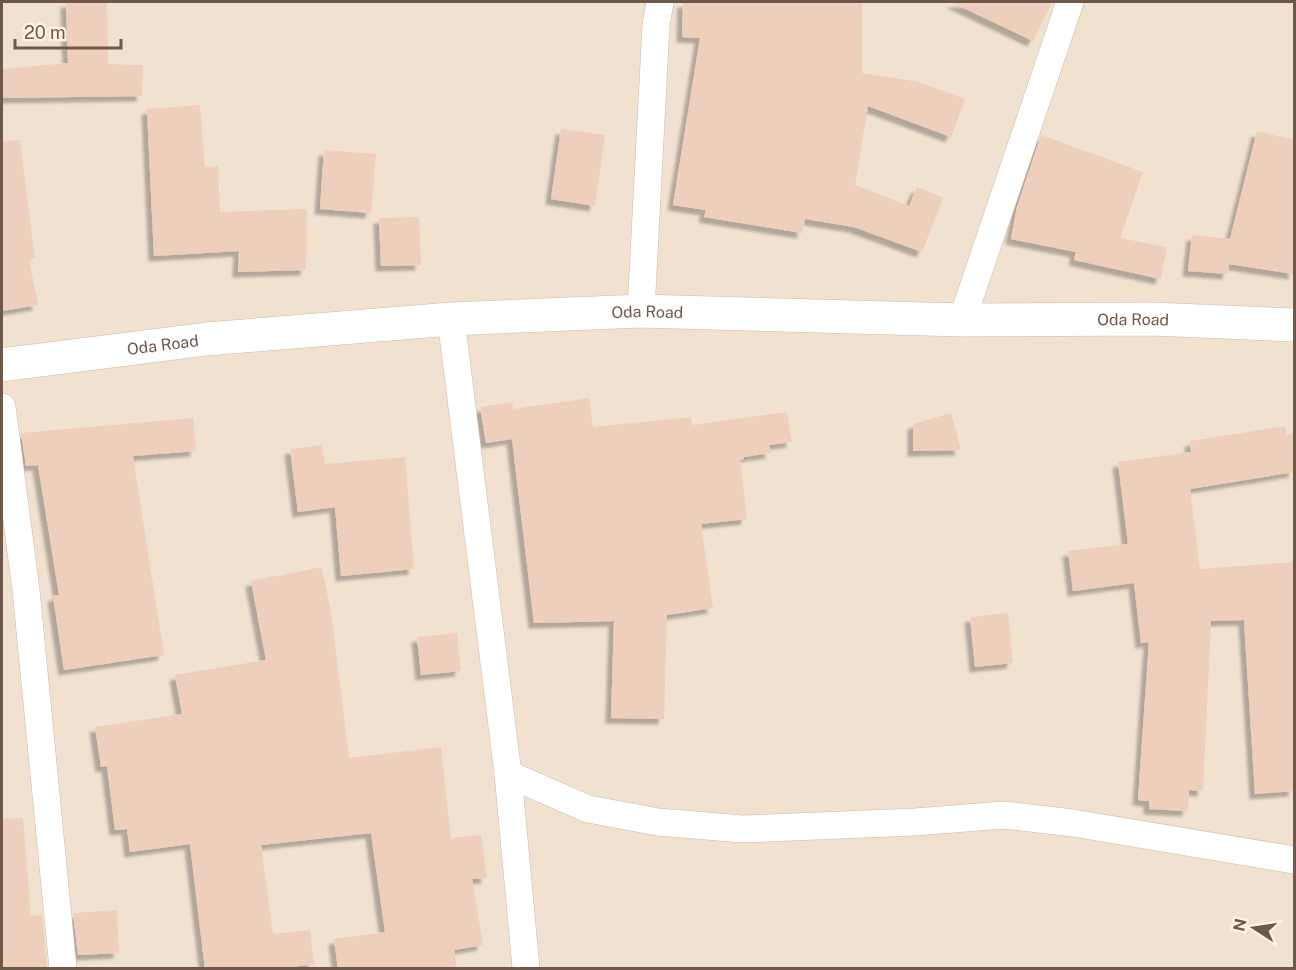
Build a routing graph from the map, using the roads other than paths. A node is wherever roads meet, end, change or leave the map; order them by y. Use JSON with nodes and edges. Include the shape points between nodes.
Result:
{"nodes":[{"id":1,"x":660,"y":2,"type":"edge"},
{"id":2,"x":1070,"y":2,"type":"edge"},
{"id":3,"x":641,"y":311,"type":"junction"},
{"id":4,"x":451,"y":319,"type":"junction"},
{"id":5,"x":962,"y":320,"type":"junction"},
{"id":6,"x":1294,"y":325,"type":"edge"},
{"id":7,"x":2,"y":365,"type":"edge"},
{"id":8,"x":2,"y":407,"type":"edge"},
{"id":9,"x":508,"y":774,"type":"junction"},
{"id":10,"x":1294,"y":860,"type":"edge"},
{"id":11,"x":63,"y":969,"type":"edge"},
{"id":12,"x":526,"y":969,"type":"edge"}],
"edges":[{"from":1,"to":3,"type":"street"},
{"from":2,"to":5,"type":"street"},
{"from":3,"to":4,"type":"street","name":"Oda Road"},
{"from":3,"to":5,"type":"street","name":"Oda Road"},
{"from":4,"to":7,"type":"street","name":"Oda Road","via":[[207,339]]},
{"from":4,"to":9,"type":"street"},
{"from":5,"to":6,"type":"street","name":"Oda Road","via":[[1152,319]]},
{"from":8,"to":11,"type":"street","via":[[26,590]]},
{"from":9,"to":10,"type":"street","via":[[588,809],[658,822],[743,829],[1004,815]]},
{"from":9,"to":12,"type":"street"}]}
